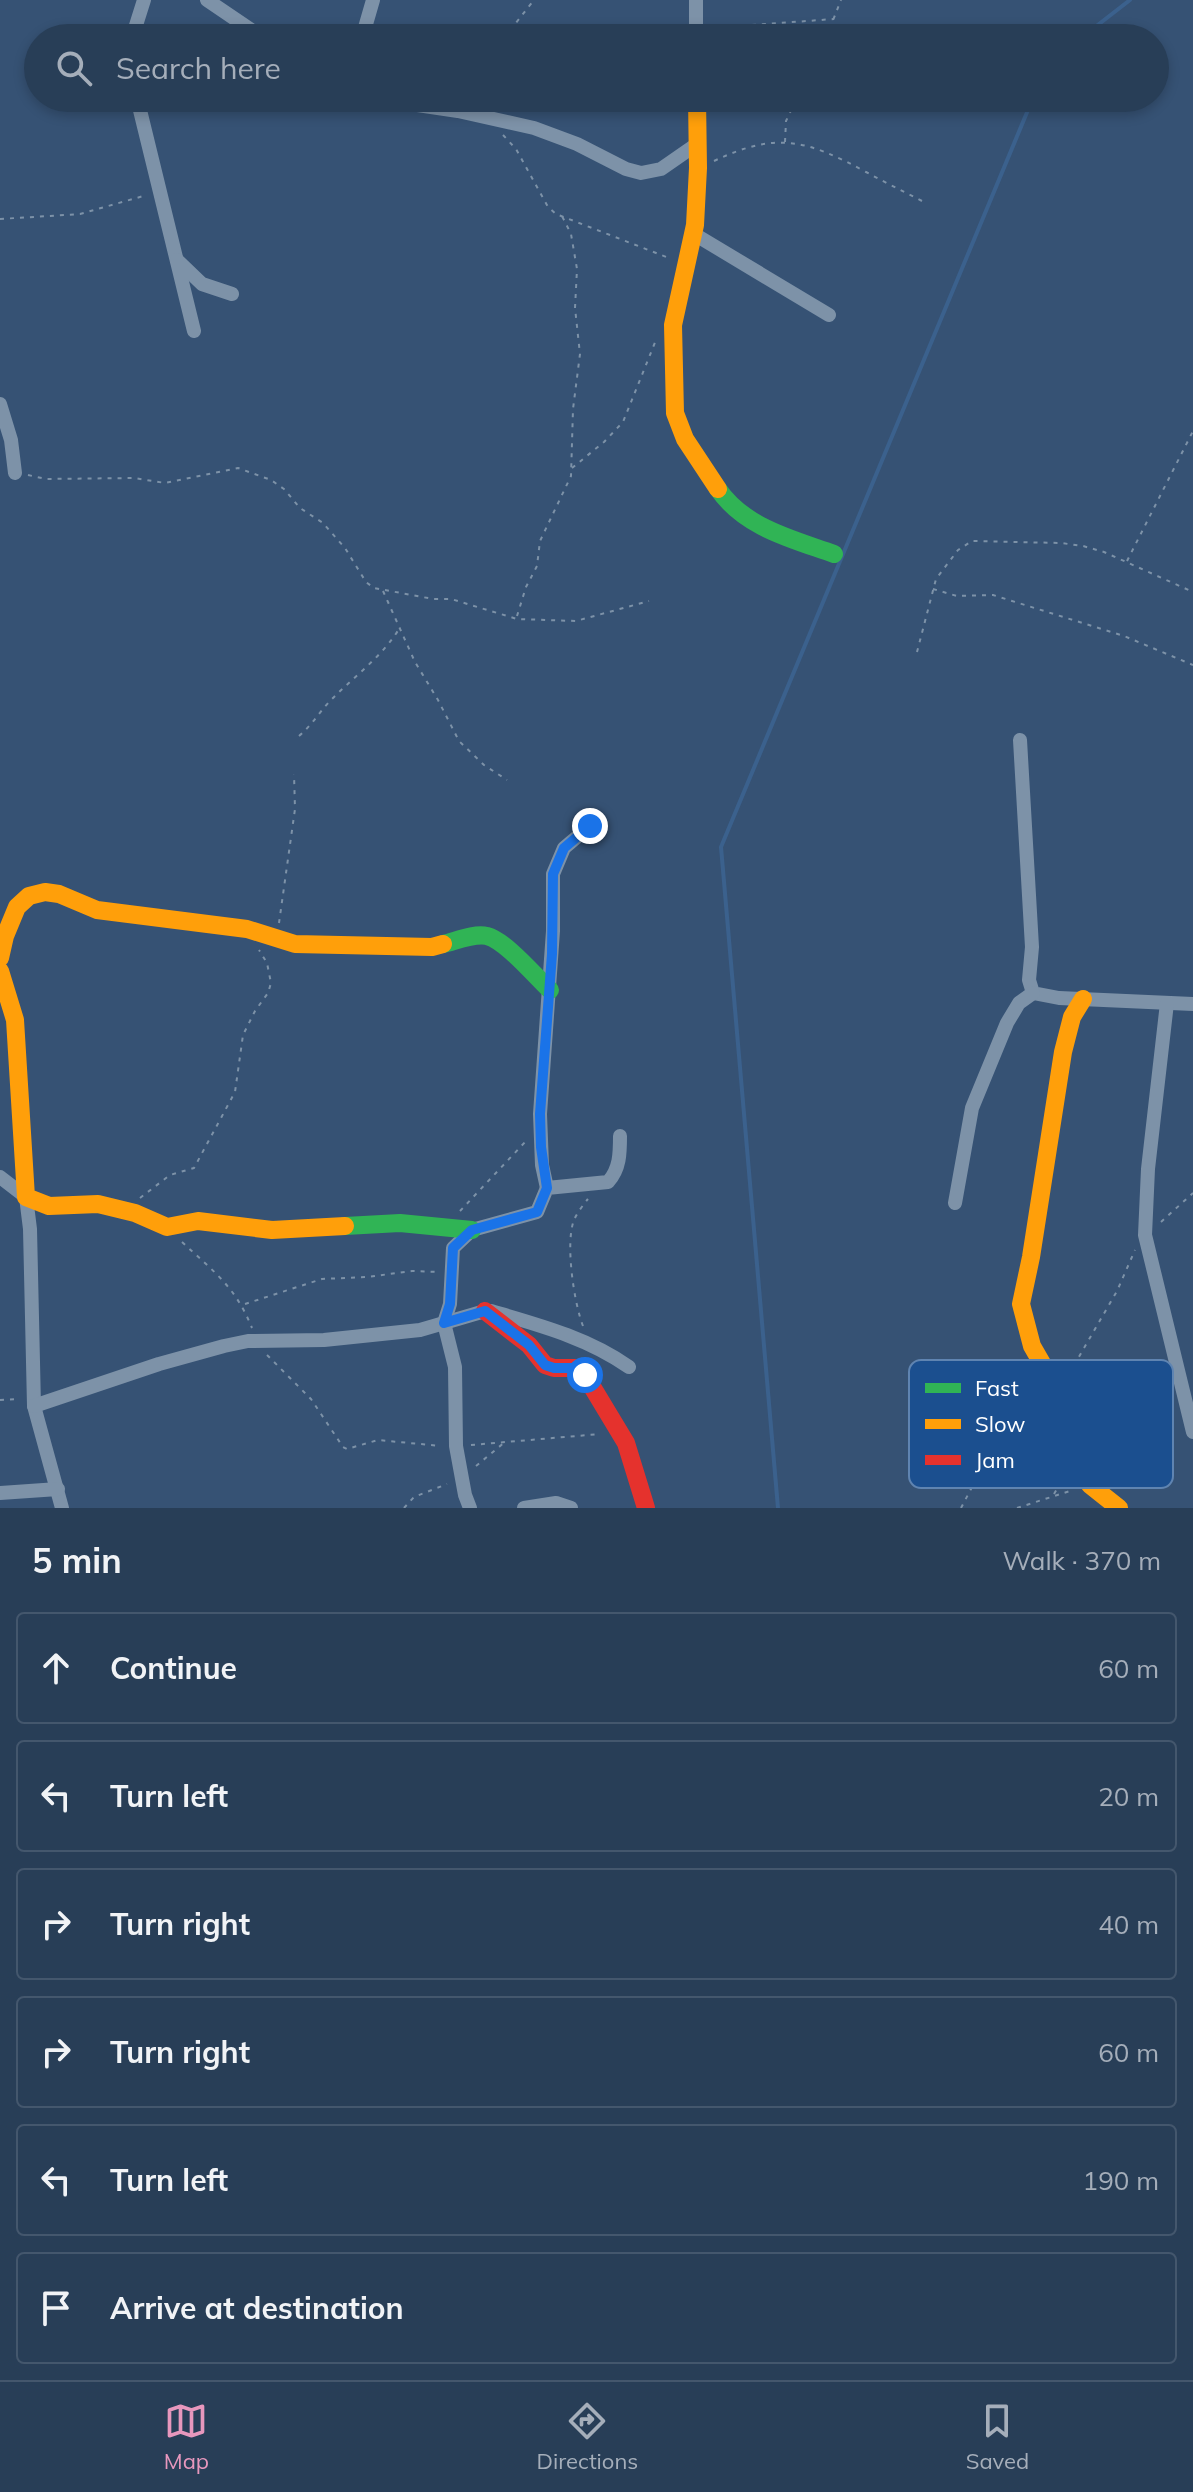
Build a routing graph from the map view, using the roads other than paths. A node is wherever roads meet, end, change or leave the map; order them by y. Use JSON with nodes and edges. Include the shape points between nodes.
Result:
{"nodes":[{"id":1,"x":144,"y":0,"type":"edge"},
{"id":2,"x":207,"y":0,"type":"edge"},
{"id":3,"x":373,"y":0,"type":"edge"},
{"id":4,"x":696,"y":0,"type":"edge"},
{"id":5,"x":136,"y":24,"type":"edge"},
{"id":6,"x":242,"y":24,"type":"edge"},
{"id":7,"x":366,"y":24,"type":"edge"},
{"id":8,"x":696,"y":24,"type":"edge"},
{"id":9,"x":140,"y":112,"type":"edge"},
{"id":10,"x":462,"y":112,"type":"edge"},
{"id":11,"x":697,"y":112,"type":"edge"},
{"id":12,"x":697,"y":144,"type":"junction"},
{"id":13,"x":694,"y":234,"type":"junction"},
{"id":14,"x":174,"y":256,"type":"junction"},
{"id":15,"x":232,"y":294,"type":"dead end"},
{"id":16,"x":829,"y":315,"type":"dead end"},
{"id":17,"x":194,"y":331,"type":"dead end"},
{"id":18,"x":0,"y":404,"type":"edge"},
{"id":19,"x":15,"y":473,"type":"road end"},
{"id":20,"x":834,"y":554,"type":"dead end"},
{"id":21,"x":1020,"y":740,"type":"dead end"},
{"id":22,"x":590,"y":826,"type":"dead end"},
{"id":23,"x":0,"y":958,"type":"edge"},
{"id":24,"x":0,"y":971,"type":"edge"},
{"id":25,"x":550,"y":990,"type":"junction"},
{"id":26,"x":1033,"y":993,"type":"junction"},
{"id":27,"x":1083,"y":999,"type":"junction"},
{"id":28,"x":1167,"y":1003,"type":"junction"},
{"id":29,"x":1193,"y":1004,"type":"edge"},
{"id":30,"x":620,"y":1136,"type":"dead end"},
{"id":31,"x":0,"y":1177,"type":"edge"},
{"id":32,"x":547,"y":1188,"type":"junction"},
{"id":33,"x":26,"y":1197,"type":"junction"},
{"id":34,"x":955,"y":1203,"type":"dead end"},
{"id":35,"x":472,"y":1230,"type":"junction"},
{"id":36,"x":485,"y":1311,"type":"junction"},
{"id":37,"x":444,"y":1323,"type":"junction"},
{"id":38,"x":1039,"y":1360,"type":"edge"},
{"id":39,"x":629,"y":1367,"type":"dead end"},
{"id":40,"x":34,"y":1402,"type":"junction"},
{"id":41,"x":1193,"y":1432,"type":"edge"},
{"id":42,"x":1094,"y":1488,"type":"edge"},
{"id":43,"x":58,"y":1489,"type":"junction"},
{"id":44,"x":0,"y":1493,"type":"edge"},
{"id":45,"x":62,"y":1508,"type":"edge"},
{"id":46,"x":470,"y":1508,"type":"edge"},
{"id":47,"x":524,"y":1508,"type":"edge"},
{"id":48,"x":571,"y":1508,"type":"edge"},
{"id":49,"x":646,"y":1508,"type":"edge"},
{"id":50,"x":1119,"y":1508,"type":"edge"}],
"edges":[{"from":1,"to":5,"type":"street"},
{"from":2,"to":6,"type":"street"},
{"from":3,"to":7,"type":"street"},
{"from":4,"to":8,"type":"street"},
{"from":9,"to":14,"type":"street"},
{"from":10,"to":12,"type":"street","via":[[558,136],[641,173],[661,169]]},
{"from":11,"to":12,"type":"street"},
{"from":12,"to":13,"type":"street"},
{"from":13,"to":16,"type":"street"},
{"from":13,"to":20,"type":"street","via":[[673,325],[675,413],[685,439],[727,502],[745,518]]},
{"from":14,"to":15,"type":"street","via":[[202,284]]},
{"from":14,"to":17,"type":"street"},
{"from":18,"to":19,"type":"street"},
{"from":21,"to":26,"type":"street"},
{"from":22,"to":25,"type":"street","via":[[564,848],[553,874]]},
{"from":23,"to":25,"type":"street","via":[[17,907],[29,896],[45,892],[120,915],[247,929],[323,946],[432,947],[487,936]]},
{"from":24,"to":33,"type":"street","via":[[15,1020]]},
{"from":25,"to":32,"type":"street","via":[[540,1129]]},
{"from":26,"to":27,"type":"street"},
{"from":26,"to":34,"type":"street","via":[[1019,1003],[1007,1023],[972,1108]]},
{"from":27,"to":28,"type":"street"},
{"from":27,"to":38,"type":"street","via":[[1063,1052],[1021,1304]]},
{"from":28,"to":29,"type":"street"},
{"from":28,"to":41,"type":"street","via":[[1145,1235]]},
{"from":30,"to":32,"type":"street","via":[[614,1175],[608,1182]]},
{"from":31,"to":33,"type":"street"},
{"from":32,"to":35,"type":"street","via":[[533,1215]]},
{"from":33,"to":35,"type":"street","via":[[49,1206],[86,1202],[167,1227],[198,1221],[272,1230],[370,1223]]},
{"from":33,"to":40,"type":"street"},
{"from":35,"to":37,"type":"street","via":[[453,1248]]},
{"from":36,"to":37,"type":"street"},
{"from":36,"to":39,"type":"street","via":[[590,1344]]},
{"from":36,"to":49,"type":"street","via":[[529,1345],[545,1365],[575,1368],[585,1375],[638,1474]]},
{"from":37,"to":40,"type":"street","via":[[420,1330],[224,1346]]},
{"from":37,"to":46,"type":"street","via":[[455,1367],[456,1446]]},
{"from":40,"to":43,"type":"street"},
{"from":42,"to":50,"type":"street"},
{"from":43,"to":44,"type":"street"},
{"from":43,"to":45,"type":"street"},
{"from":47,"to":48,"type":"street","via":[[556,1503]]}]}
